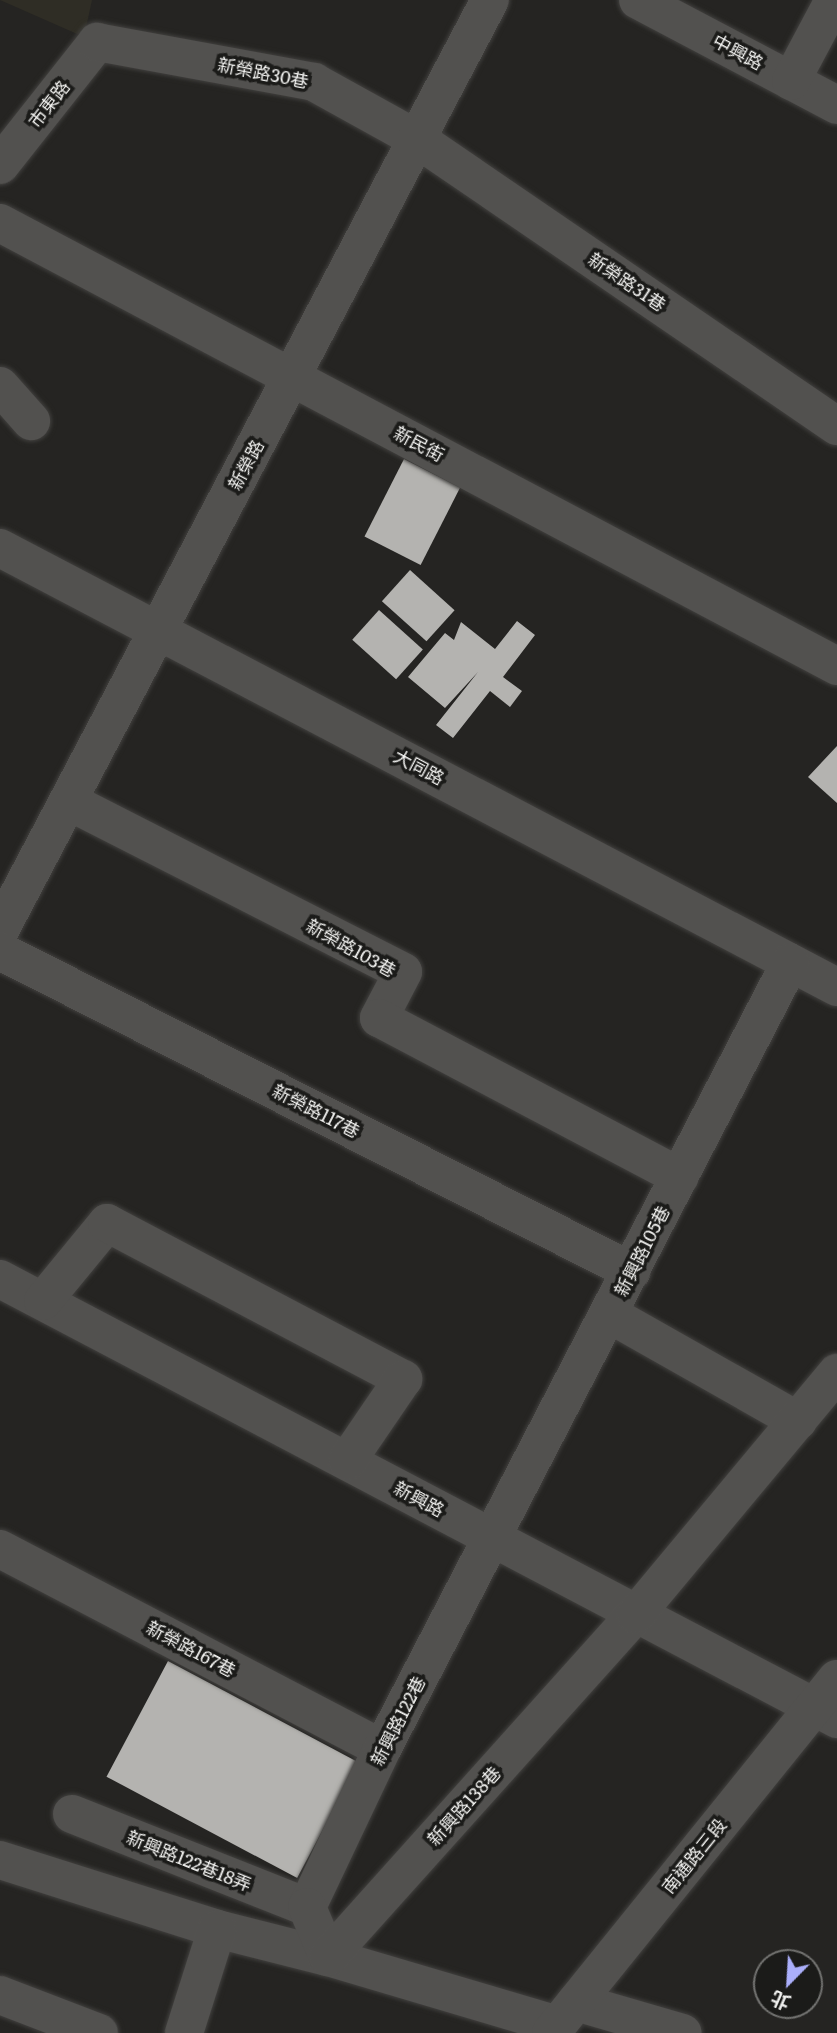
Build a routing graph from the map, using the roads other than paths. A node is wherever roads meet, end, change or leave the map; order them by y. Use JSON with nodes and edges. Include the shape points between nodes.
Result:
{"nodes":[{"id":1,"x":490,"y":0,"type":"edge"},
{"id":2,"x":638,"y":0,"type":"edge"},
{"id":3,"x":834,"y":0,"type":"edge"},
{"id":4,"x":97,"y":42,"type":"joint"},
{"id":5,"x":791,"y":81,"type":"junction"},
{"id":6,"x":837,"y":105,"type":"edge"},
{"id":7,"x":417,"y":139,"type":"junction"},
{"id":8,"x":0,"y":165,"type":"edge"},
{"id":9,"x":0,"y":223,"type":"edge"},
{"id":10,"x":292,"y":377,"type":"junction"},
{"id":11,"x":0,"y":386,"type":"edge"},
{"id":12,"x":31,"y":421,"type":"dead end"},
{"id":13,"x":836,"y":422,"type":"edge"},
{"id":14,"x":0,"y":548,"type":"edge"},
{"id":15,"x":159,"y":631,"type":"junction"},
{"id":16,"x":837,"y":666,"type":"edge"},
{"id":17,"x":68,"y":801,"type":"junction"},
{"id":18,"x":0,"y":930,"type":"edge"},
{"id":19,"x":0,"y":951,"type":"edge"},
{"id":20,"x":790,"y":963,"type":"junction"},
{"id":21,"x":837,"y":987,"type":"edge"},
{"id":22,"x":680,"y":1177,"type":"junction"},
{"id":23,"x":631,"y":1271,"type":"junction"},
{"id":24,"x":0,"y":1279,"type":"edge"},
{"id":25,"x":43,"y":1301,"type":"junction"},
{"id":26,"x":609,"y":1314,"type":"junction"},
{"id":27,"x":837,"y":1373,"type":"edge"},
{"id":28,"x":798,"y":1421,"type":"junction"},
{"id":29,"x":347,"y":1461,"type":"junction"},
{"id":30,"x":494,"y":1538,"type":"junction"},
{"id":31,"x":0,"y":1549,"type":"edge"},
{"id":32,"x":636,"y":1614,"type":"junction"},
{"id":33,"x":829,"y":1702,"type":"edge"},
{"id":34,"x":382,"y":1749,"type":"junction"},
{"id":35,"x":72,"y":1814,"type":"dead end"},
{"id":36,"x":0,"y":1860,"type":"edge"},
{"id":37,"x":307,"y":1907,"type":"junction"},
{"id":38,"x":217,"y":1929,"type":"junction"},
{"id":39,"x":328,"y":1957,"type":"junction"},
{"id":40,"x":0,"y":1994,"type":"edge"},
{"id":41,"x":561,"y":2020,"type":"edge"},
{"id":42,"x":99,"y":2033,"type":"edge"},
{"id":43,"x":184,"y":2033,"type":"edge"},
{"id":44,"x":683,"y":2033,"type":"edge"}],
"edges":[{"from":1,"to":7,"type":"street","name":"新榮路"},
{"from":2,"to":5,"type":"street","name":"中興路"},
{"from":3,"to":5,"type":"street"},
{"from":4,"to":7,"type":"street","name":"新榮路30巷","via":[[314,82]]},
{"from":4,"to":8,"type":"street","name":"市東路"},
{"from":5,"to":6,"type":"street","name":"中興路"},
{"from":7,"to":10,"type":"street","name":"新榮路"},
{"from":7,"to":13,"type":"street","name":"新榮路31巷"},
{"from":9,"to":10,"type":"street","name":"新民街"},
{"from":10,"to":15,"type":"street","name":"新榮路"},
{"from":10,"to":16,"type":"street","name":"新民街"},
{"from":11,"to":12,"type":"street"},
{"from":14,"to":15,"type":"street","name":"大同路"},
{"from":15,"to":17,"type":"street","name":"新榮路"},
{"from":15,"to":20,"type":"street","name":"大同路"},
{"from":17,"to":18,"type":"street","name":"新榮路"},
{"from":17,"to":22,"type":"street","name":"新榮路103巷","via":[[403,972],[379,1018]]},
{"from":19,"to":23,"type":"street","name":"新榮路117巷"},
{"from":20,"to":21,"type":"street","name":"大同路"},
{"from":20,"to":22,"type":"street","name":"新興路105巷"},
{"from":22,"to":23,"type":"street","name":"新興路105巷"},
{"from":23,"to":26,"type":"street","name":"新興路105巷"},
{"from":24,"to":25,"type":"street","name":"新興路"},
{"from":25,"to":29,"type":"street","name":"新興路"},
{"from":25,"to":29,"type":"street","via":[[107,1223],[402,1379]]},
{"from":26,"to":28,"type":"street"},
{"from":26,"to":30,"type":"street","name":"新興路105巷"},
{"from":27,"to":28,"type":"street","name":"新興路138巷"},
{"from":28,"to":32,"type":"street","name":"新興路138巷"},
{"from":29,"to":30,"type":"street","name":"新興路"},
{"from":30,"to":32,"type":"street","name":"新興路"},
{"from":30,"to":34,"type":"street","name":"新興路122巷"},
{"from":31,"to":34,"type":"street","name":"新榮路167巷"},
{"from":32,"to":33,"type":"street","name":"新興路"},
{"from":32,"to":39,"type":"street","name":"新興路138巷"},
{"from":33,"to":41,"type":"street","name":"南通路三段"},
{"from":34,"to":37,"type":"street","name":"新興路122巷"},
{"from":35,"to":37,"type":"street","name":"新興路122巷18弄"},
{"from":36,"to":38,"type":"street"},
{"from":37,"to":39,"type":"street"},
{"from":38,"to":39,"type":"street"},
{"from":38,"to":43,"type":"street"},
{"from":39,"to":41,"type":"street"},
{"from":40,"to":42,"type":"street"},
{"from":41,"to":44,"type":"street"}]}
